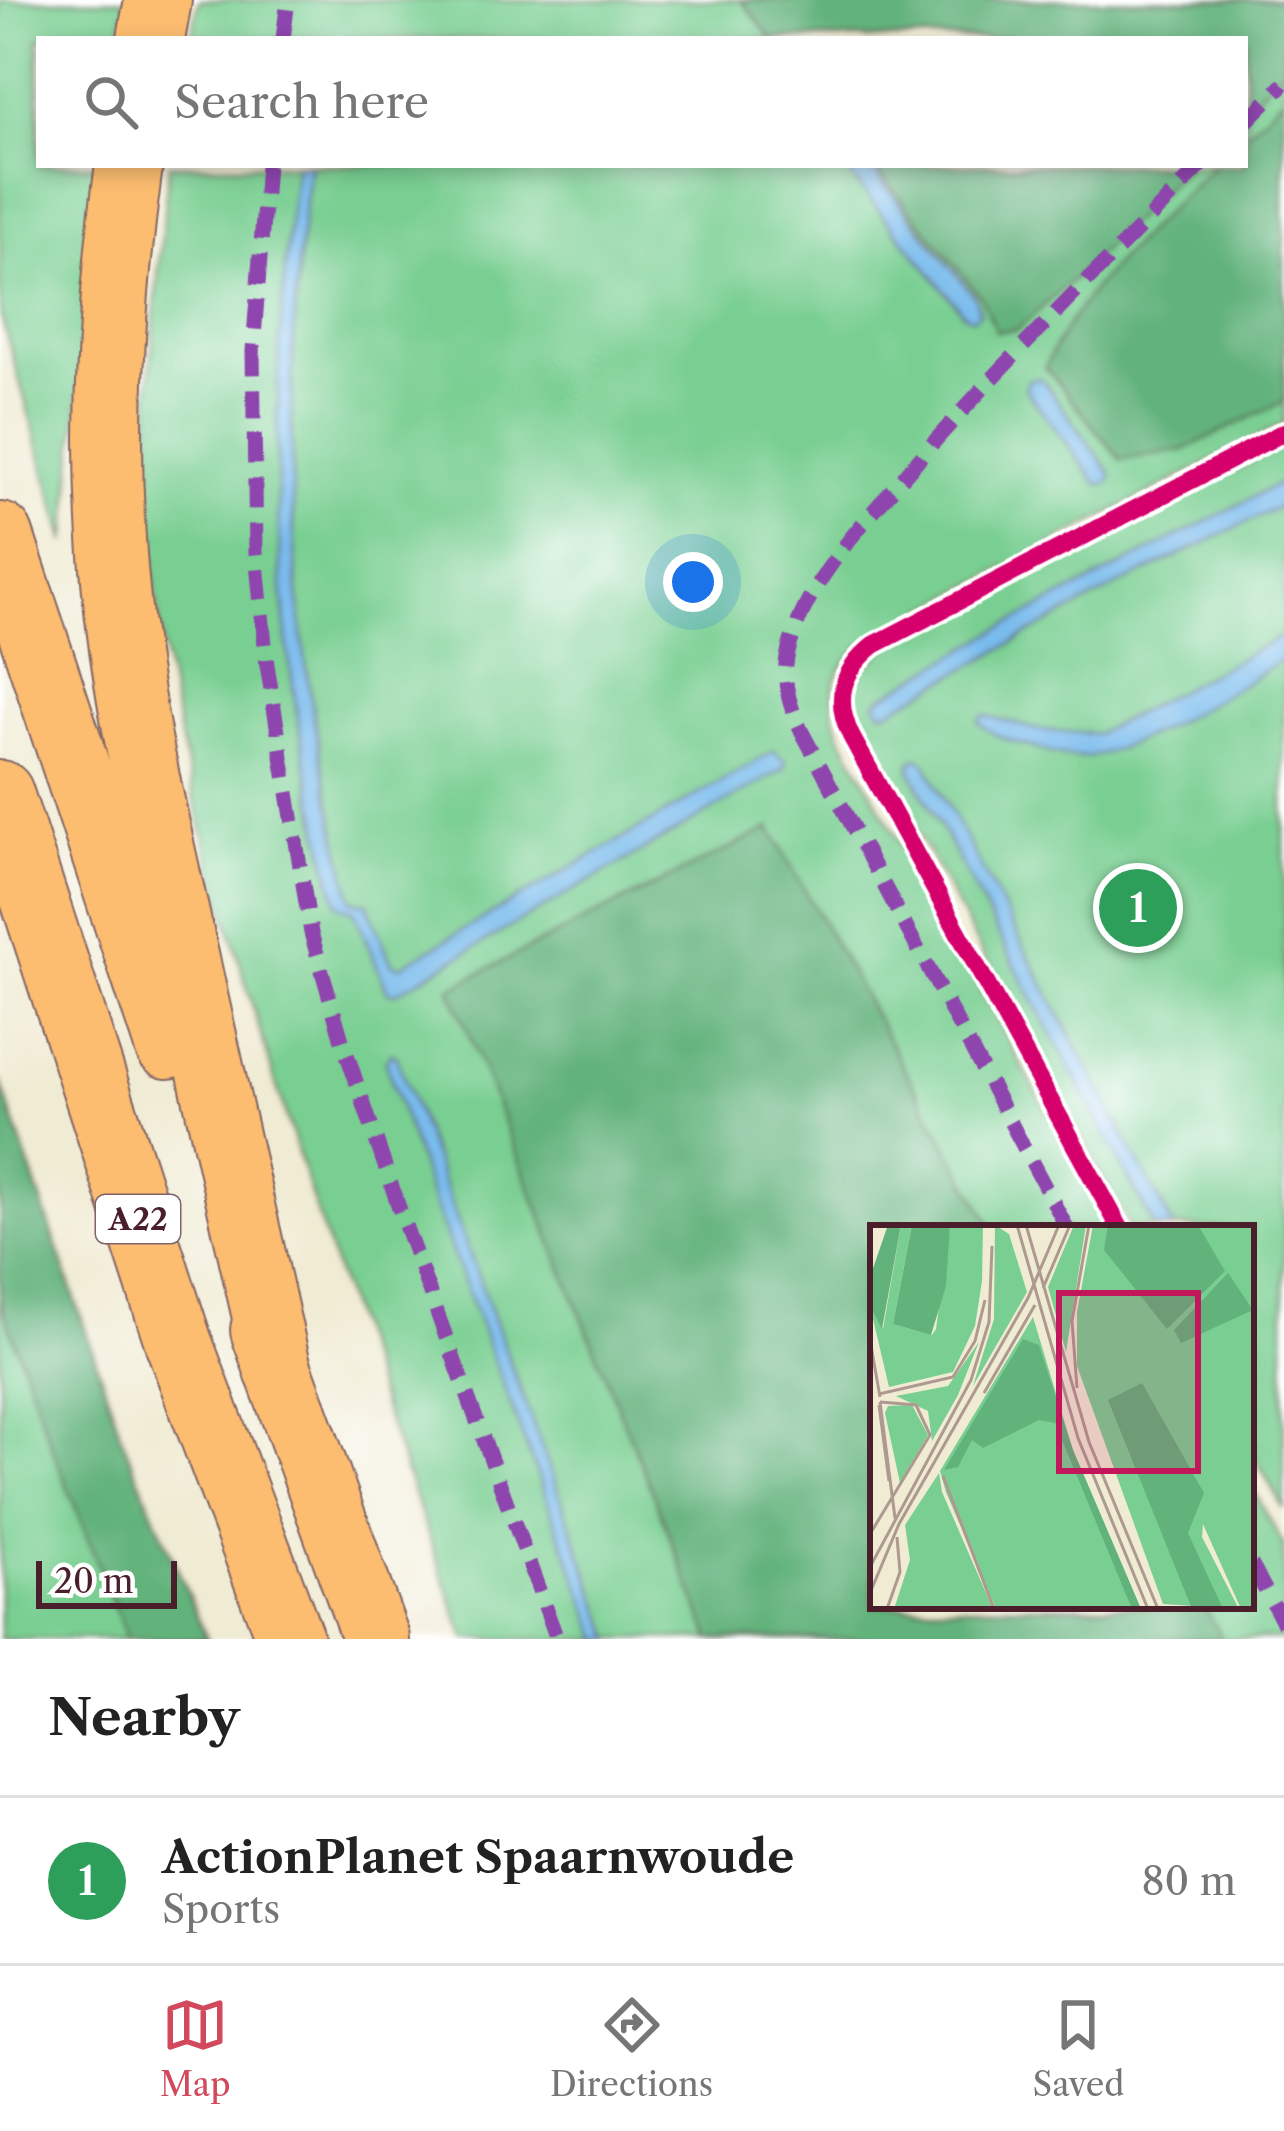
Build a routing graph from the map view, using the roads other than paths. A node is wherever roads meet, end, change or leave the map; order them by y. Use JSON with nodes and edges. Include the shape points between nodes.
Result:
{"nodes":[{"id":1,"x":158,"y":0,"type":"edge"},
{"id":2,"x":152,"y":36,"type":"edge"},
{"id":3,"x":129,"y":168,"type":"edge"},
{"id":4,"x":0,"y":536,"type":"edge"},
{"id":5,"x":0,"y":794,"type":"edge"},
{"id":6,"x":278,"y":1370,"type":"junction"},
{"id":7,"x":290,"y":1639,"type":"edge"},
{"id":8,"x":376,"y":1639,"type":"edge"}],
"edges":[{"from":1,"to":2,"type":"highway"},
{"from":3,"to":6,"type":"highway","number":"A22","via":[[107,394],[124,656]]},
{"from":4,"to":6,"type":"highway","number":"A22"},
{"from":5,"to":7,"type":"highway","number":"A22","via":[[178,1341]]},
{"from":6,"to":8,"type":"highway","number":"A22"}]}
